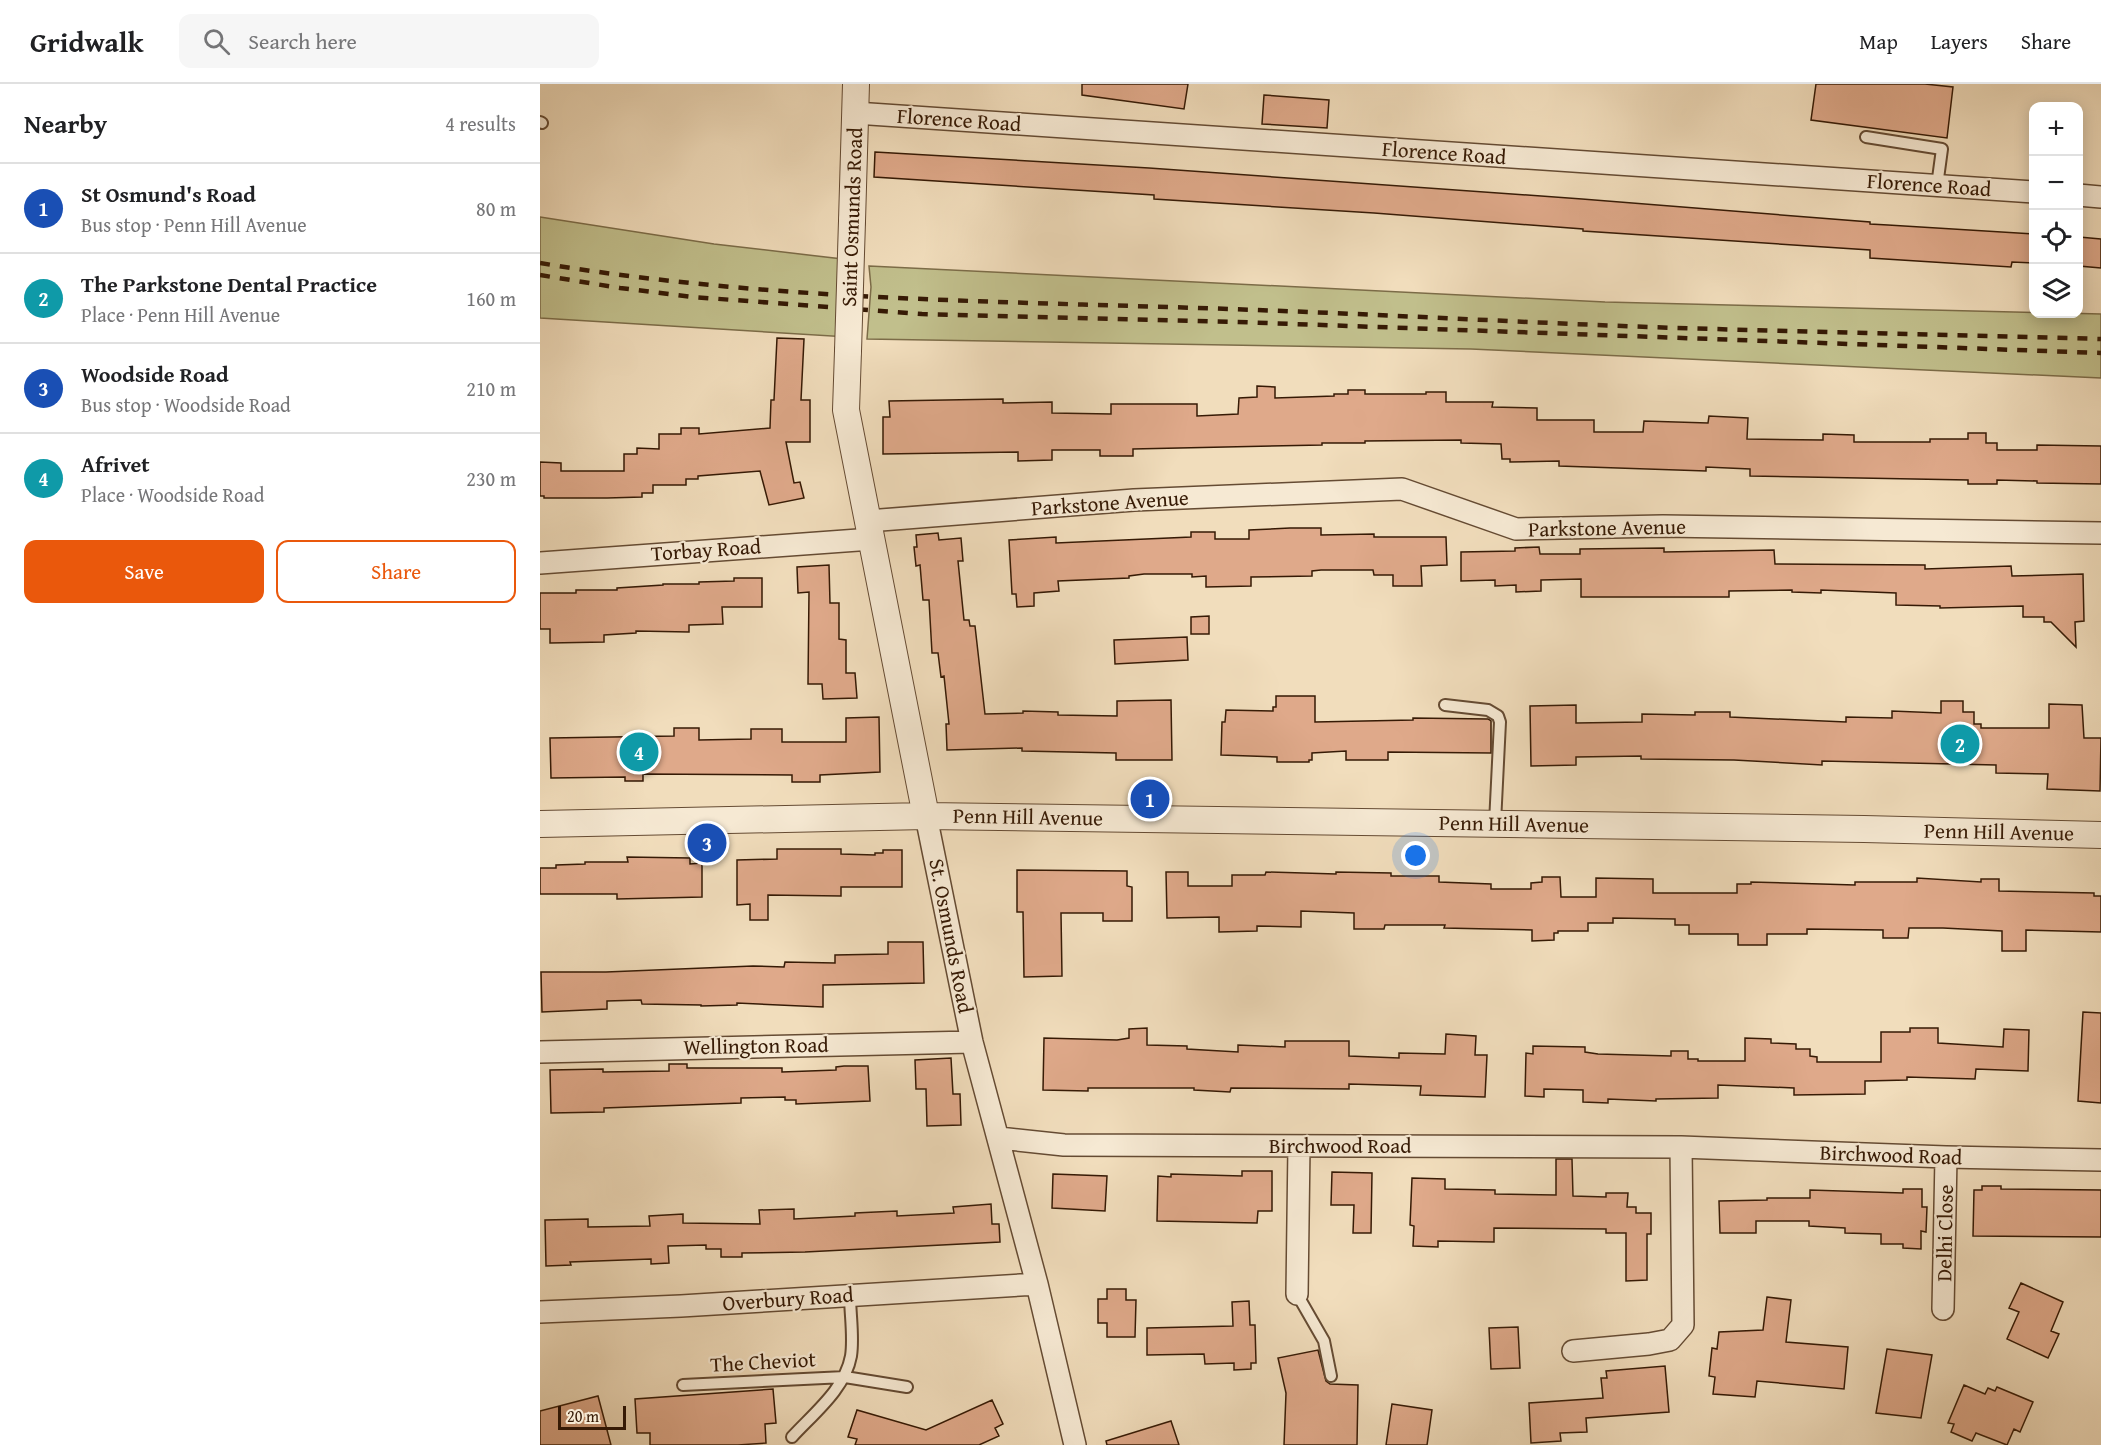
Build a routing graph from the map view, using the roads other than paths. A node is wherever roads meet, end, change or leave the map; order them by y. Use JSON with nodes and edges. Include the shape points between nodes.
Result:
{"nodes":[{"id":1,"x":856,"y":84,"type":"edge"},
{"id":2,"x":855,"y":113,"type":"junction"},
{"id":3,"x":1866,"y":138,"type":"dead end"},
{"id":4,"x":1937,"y":186,"type":"junction"},
{"id":5,"x":2029,"y":192,"type":"edge"},
{"id":6,"x":2083,"y":195,"type":"edge"},
{"id":7,"x":2101,"y":197,"type":"edge"},
{"id":8,"x":848,"y":351,"type":"joint"},
{"id":9,"x":870,"y":530,"type":"junction"},
{"id":10,"x":2101,"y":533,"type":"edge"},
{"id":11,"x":540,"y":563,"type":"edge"},
{"id":12,"x":1444,"y":705,"type":"dead end"},
{"id":13,"x":926,"y":816,"type":"junction"},
{"id":14,"x":540,"y":824,"type":"edge"},
{"id":15,"x":1495,"y":824,"type":"junction"},
{"id":16,"x":2101,"y":835,"type":"edge"},
{"id":17,"x":972,"y":1042,"type":"junction"},
{"id":18,"x":540,"y":1052,"type":"edge"},
{"id":19,"x":999,"y":1138,"type":"junction"},
{"id":20,"x":1299,"y":1146,"type":"junction"},
{"id":21,"x":1680,"y":1147,"type":"junction"},
{"id":22,"x":1946,"y":1157,"type":"junction"},
{"id":23,"x":2101,"y":1160,"type":"edge"},
{"id":24,"x":1036,"y":1284,"type":"junction"},
{"id":25,"x":1297,"y":1294,"type":"joint"},
{"id":26,"x":850,"y":1295,"type":"junction"},
{"id":27,"x":1943,"y":1309,"type":"dead end"},
{"id":28,"x":540,"y":1312,"type":"edge"},
{"id":29,"x":1573,"y":1351,"type":"dead end"},
{"id":30,"x":1331,"y":1376,"type":"dead end"},
{"id":31,"x":845,"y":1377,"type":"junction"},
{"id":32,"x":683,"y":1386,"type":"dead end"},
{"id":33,"x":907,"y":1387,"type":"dead end"},
{"id":34,"x":792,"y":1437,"type":"dead end"},
{"id":35,"x":1075,"y":1445,"type":"edge"}],
"edges":[{"from":1,"to":2,"type":"street","name":"Saint Osmunds Road"},
{"from":2,"to":4,"type":"street","name":"Florence Road"},
{"from":2,"to":8,"type":"street","name":"Saint Osmunds Road","bridge":true},
{"from":3,"to":4,"type":"lane","via":[[1942,149]]},
{"from":4,"to":5,"type":"street","name":"Florence Road"},
{"from":6,"to":7,"type":"street"},
{"from":8,"to":9,"type":"street","name":"St. Osmunds Road","via":[[846,410]]},
{"from":9,"to":10,"type":"street","name":"Parkstone Avenue","via":[[1134,500],[1402,489],[1516,529],[1663,526]]},
{"from":9,"to":11,"type":"street","name":"Torbay Road"},
{"from":9,"to":13,"type":"street","name":"St. Osmunds Road"},
{"from":12,"to":15,"type":"lane","via":[[1488,710],[1498,716]]},
{"from":13,"to":14,"type":"street","name":"Penn Hill Avenue"},
{"from":13,"to":15,"type":"street","name":"Penn Hill Avenue"},
{"from":13,"to":17,"type":"street","name":"St. Osmunds Road"},
{"from":15,"to":16,"type":"street","name":"Penn Hill Avenue"},
{"from":17,"to":18,"type":"street","name":"Wellington Road"},
{"from":17,"to":19,"type":"street","name":"St. Osmunds Road"},
{"from":19,"to":20,"type":"street","name":"Birchwood Road","via":[[1064,1145]]},
{"from":19,"to":24,"type":"street","name":"St. Osmunds Road"},
{"from":20,"to":21,"type":"street","name":"Birchwood Road"},
{"from":20,"to":25,"type":"street"},
{"from":21,"to":22,"type":"street","name":"Birchwood Road"},
{"from":21,"to":29,"type":"street","via":[[1683,1325],[1670,1340]]},
{"from":22,"to":23,"type":"street","name":"Birchwood Road"},
{"from":22,"to":27,"type":"street","name":"Delhi Close"},
{"from":24,"to":26,"type":"street","name":"Overbury Road"},
{"from":24,"to":35,"type":"street","name":"St. Osmunds Road"},
{"from":25,"to":30,"type":"lane","via":[[1324,1341]]},
{"from":26,"to":28,"type":"street","name":"Overbury Road"},
{"from":26,"to":31,"type":"lane","name":"The Cheviot","via":[[851,1354]]},
{"from":31,"to":32,"type":"lane","name":"The Cheviot"},
{"from":31,"to":33,"type":"lane","name":"The Cheviot"},
{"from":31,"to":34,"type":"lane","name":"The Cheviot"}]}
